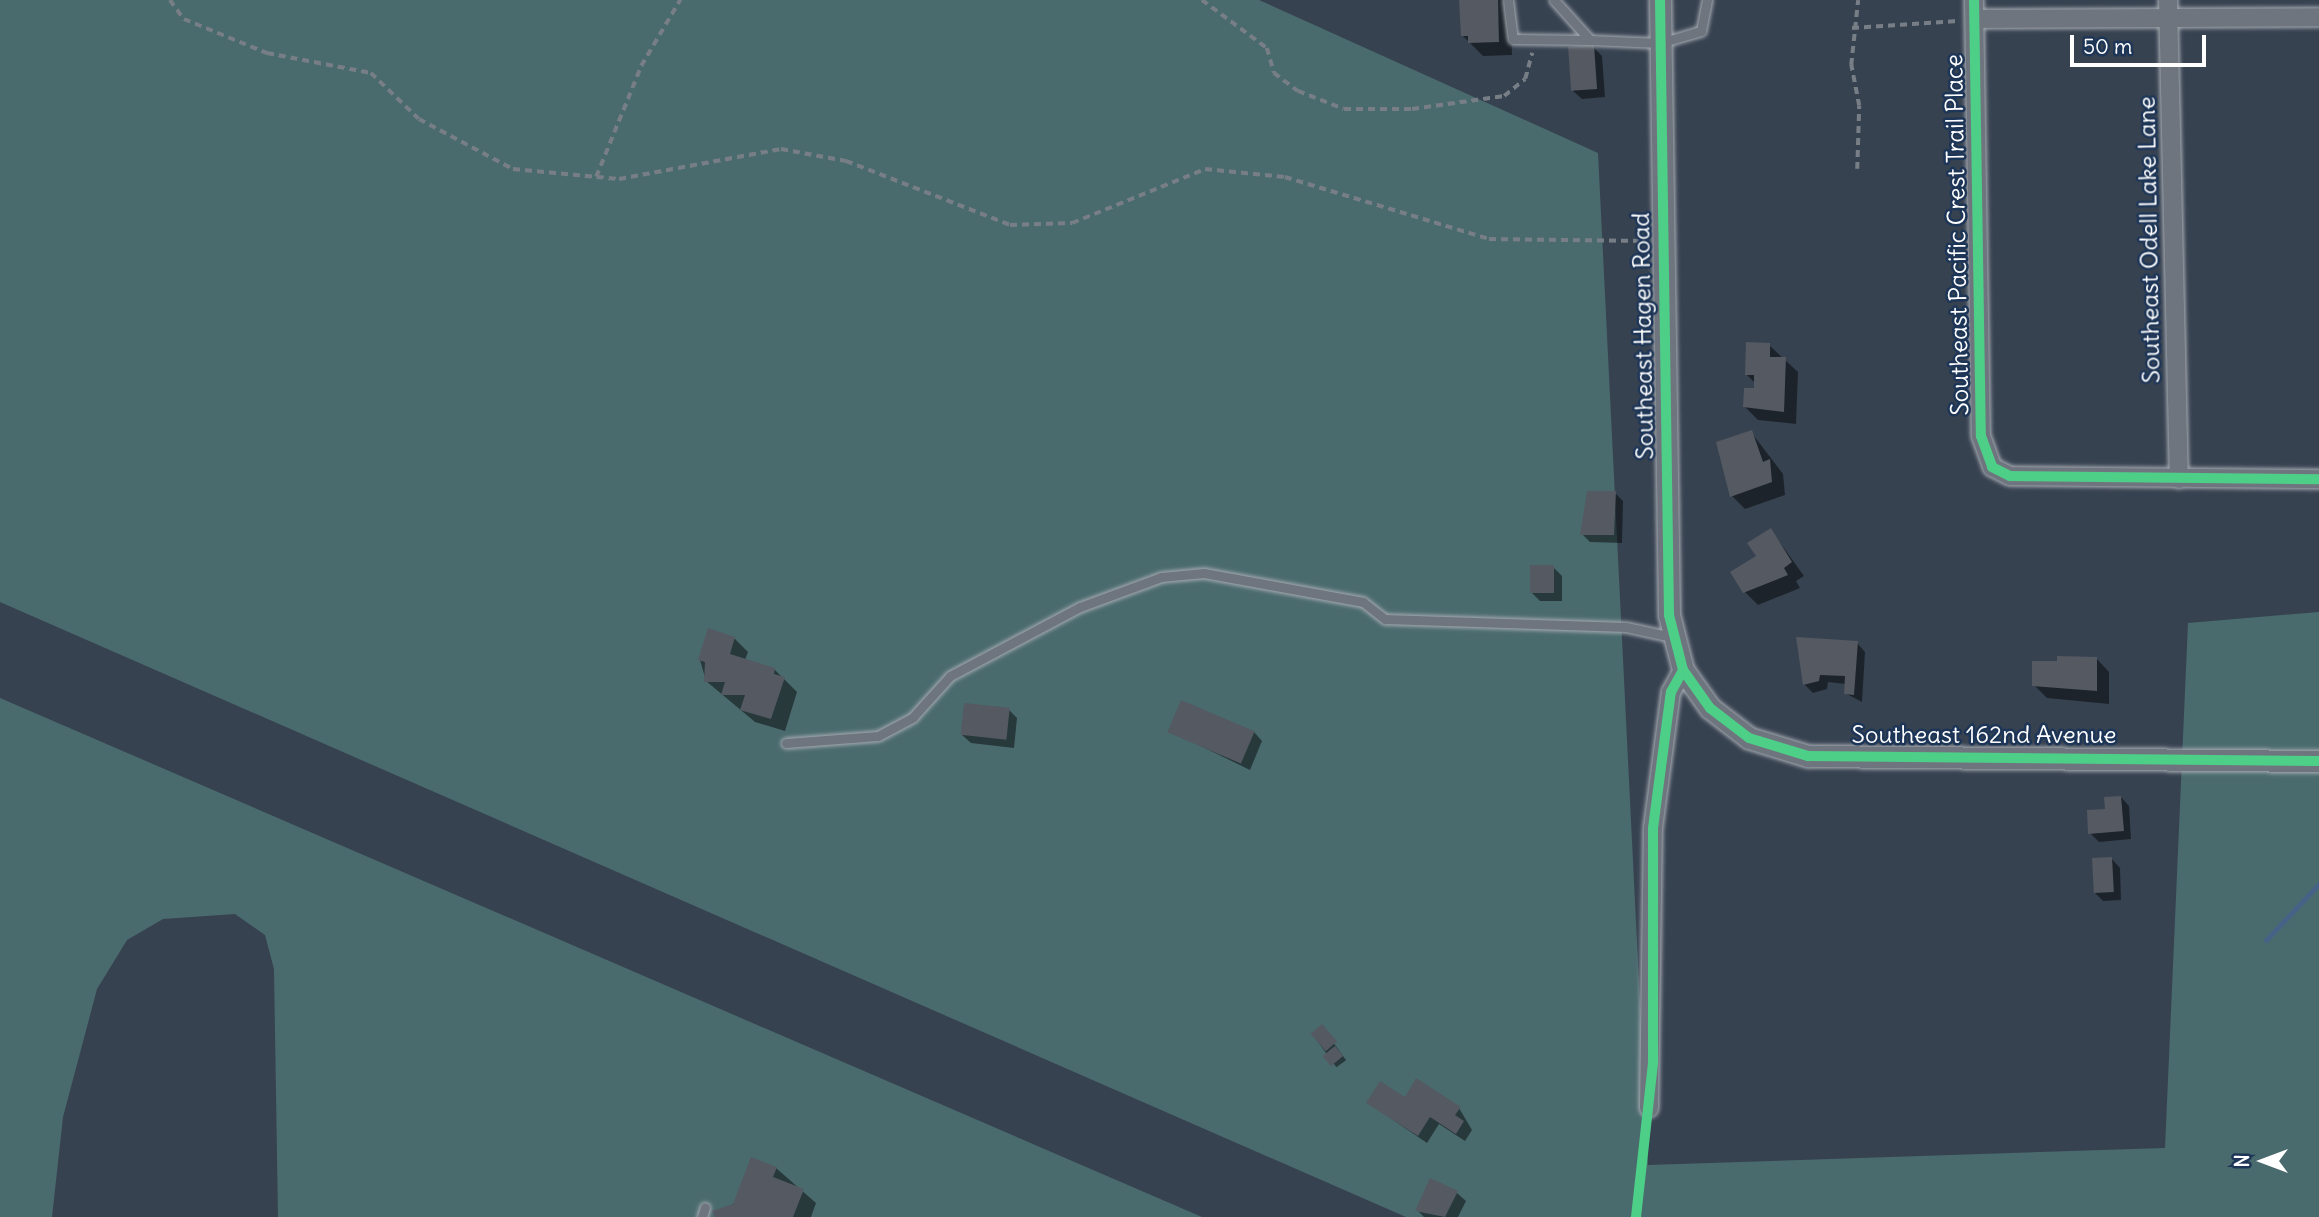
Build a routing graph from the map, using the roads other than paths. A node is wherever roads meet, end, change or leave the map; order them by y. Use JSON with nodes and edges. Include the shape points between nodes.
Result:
{"nodes":[{"id":1,"x":1508,"y":0,"type":"edge"},
{"id":2,"x":1555,"y":0,"type":"edge"},
{"id":3,"x":1660,"y":0,"type":"edge"},
{"id":4,"x":1707,"y":0,"type":"edge"},
{"id":5,"x":1974,"y":0,"type":"edge"},
{"id":6,"x":2168,"y":0,"type":"edge"},
{"id":7,"x":2319,"y":17,"type":"edge"},
{"id":8,"x":2168,"y":18,"type":"junction"},
{"id":9,"x":1975,"y":19,"type":"junction"},
{"id":10,"x":1590,"y":40,"type":"junction"},
{"id":11,"x":1660,"y":43,"type":"junction"},
{"id":12,"x":2179,"y":479,"type":"junction"},
{"id":13,"x":2319,"y":480,"type":"edge"},
{"id":14,"x":1672,"y":637,"type":"junction"},
{"id":15,"x":1683,"y":670,"type":"junction"},
{"id":16,"x":786,"y":743,"type":"dead end"},
{"id":17,"x":2319,"y":761,"type":"edge"},
{"id":18,"x":1649,"y":1108,"type":"dead end"}],
"edges":[{"from":1,"to":10,"type":"lane","via":[[1513,39],[1534,44]]},
{"from":2,"to":10,"type":"lane"},
{"from":3,"to":11,"type":"street","name":"Southeast Hagen Road"},
{"from":4,"to":11,"type":"lane","via":[[1701,31]]},
{"from":5,"to":9,"type":"street","name":"Southeast Pacific Crest Trail Place"},
{"from":6,"to":8,"type":"street","name":"Southeast Odell Lake Lane"},
{"from":7,"to":8,"type":"street"},
{"from":8,"to":9,"type":"street"},
{"from":8,"to":12,"type":"street","name":"Southeast Odell Lake Lane"},
{"from":9,"to":12,"type":"street","name":"Southeast Pacific Crest Trail Place","via":[[1981,436],[1992,467],[2010,476]]},
{"from":10,"to":11,"type":"lane"},
{"from":11,"to":14,"type":"street","name":"Southeast Hagen Road"},
{"from":12,"to":13,"type":"street"},
{"from":14,"to":15,"type":"street","name":"Southeast Hagen Road"},
{"from":14,"to":16,"type":"lane","via":[[1626,626],[1385,619],[1363,602],[1337,597],[1204,573],[1161,577],[1080,607],[950,676],[913,717],[878,736],[833,744]]},
{"from":15,"to":17,"type":"street","name":"Southeast 162nd Avenue","via":[[1731,726],[1768,746],[1808,756]]},
{"from":15,"to":18,"type":"street","via":[[1671,692],[1653,828]]}]}
